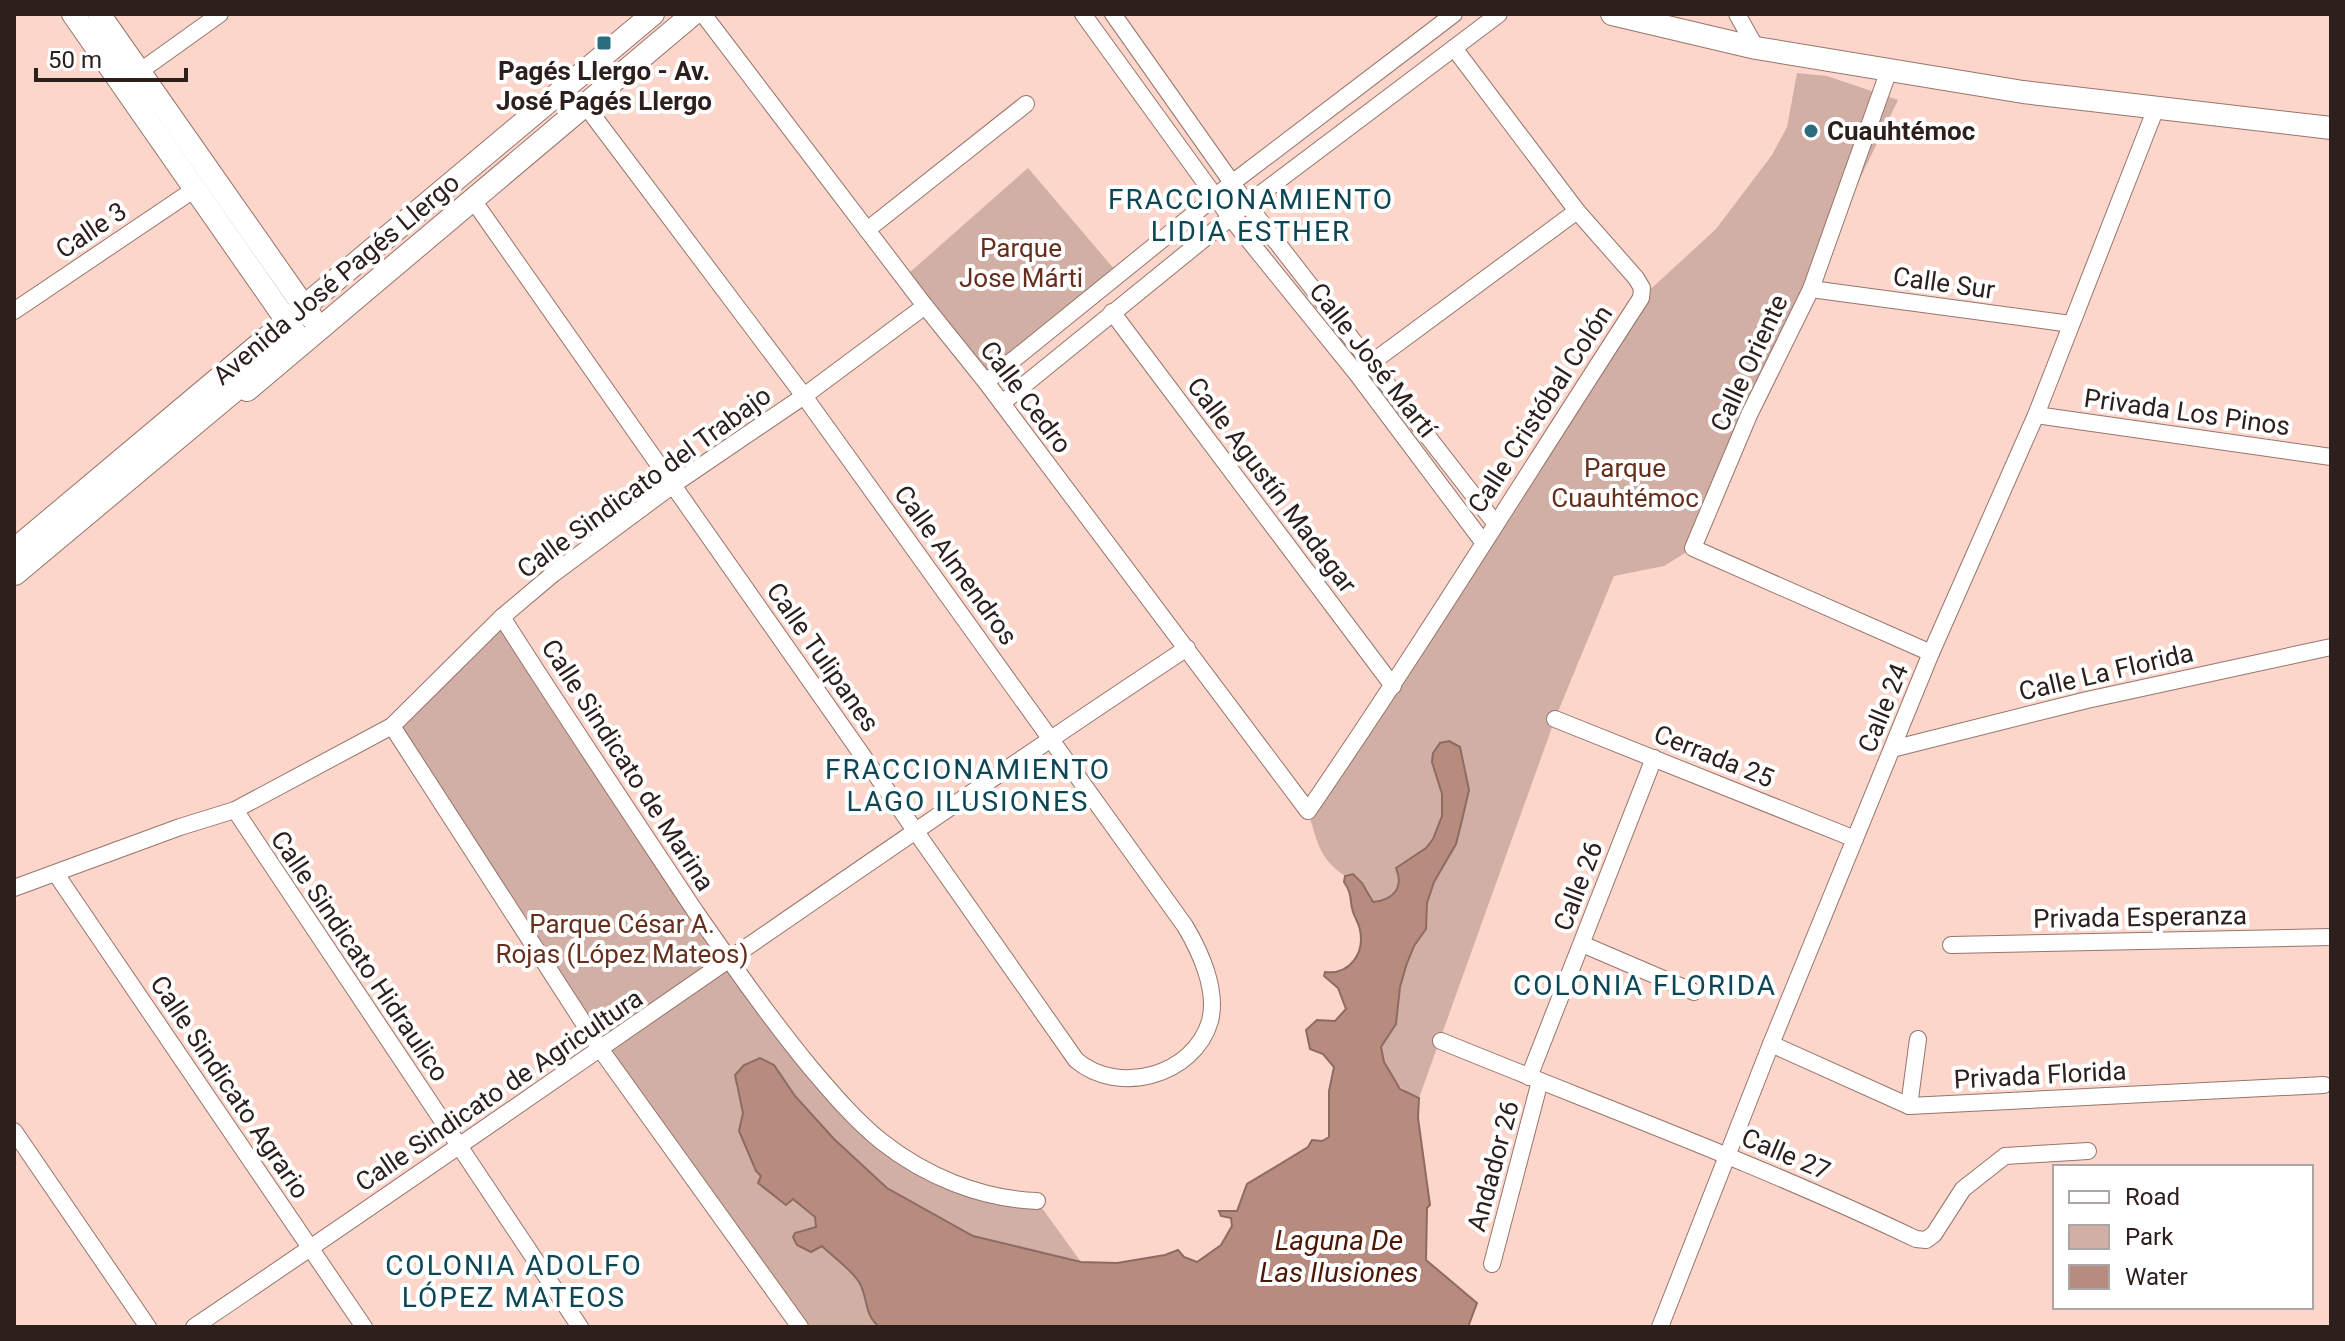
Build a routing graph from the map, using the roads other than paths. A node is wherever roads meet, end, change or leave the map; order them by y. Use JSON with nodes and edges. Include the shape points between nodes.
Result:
{"nodes":[{"id":1,"x":73,"y":14,"type":"edge"},
{"id":2,"x":99,"y":14,"type":"edge"},
{"id":3,"x":220,"y":14,"type":"edge"},
{"id":4,"x":653,"y":14,"type":"edge"},
{"id":5,"x":693,"y":14,"type":"edge"},
{"id":6,"x":703,"y":14,"type":"edge"},
{"id":7,"x":1083,"y":14,"type":"edge"},
{"id":8,"x":1113,"y":14,"type":"edge"},
{"id":9,"x":1454,"y":14,"type":"edge"},
{"id":10,"x":1499,"y":14,"type":"edge"},
{"id":11,"x":1612,"y":14,"type":"edge"},
{"id":12,"x":1737,"y":14,"type":"edge"},
{"id":13,"x":1454,"y":48,"type":"junction"},
{"id":14,"x":1756,"y":48,"type":"junction"},
{"id":15,"x":1889,"y":70,"type":"junction"},
{"id":16,"x":139,"y":72,"type":"junction"},
{"id":17,"x":1026,"y":104,"type":"dead end"},
{"id":18,"x":585,"y":105,"type":"junction"},
{"id":19,"x":2156,"y":108,"type":"junction"},
{"id":20,"x":2331,"y":128,"type":"edge"},
{"id":21,"x":1232,"y":183,"type":"junction"},
{"id":22,"x":195,"y":189,"type":"junction"},
{"id":23,"x":1215,"y":197,"type":"junction"},
{"id":24,"x":473,"y":200,"type":"junction"},
{"id":25,"x":1247,"y":204,"type":"junction"},
{"id":26,"x":1577,"y":211,"type":"junction"},
{"id":27,"x":1230,"y":217,"type":"junction"},
{"id":28,"x":867,"y":230,"type":"junction"},
{"id":29,"x":1811,"y":289,"type":"junction"},
{"id":30,"x":925,"y":306,"type":"junction"},
{"id":31,"x":14,"y":311,"type":"edge"},
{"id":32,"x":1112,"y":312,"type":"junction"},
{"id":33,"x":2071,"y":324,"type":"junction"},
{"id":34,"x":303,"y":325,"type":"junction"},
{"id":35,"x":1372,"y":363,"type":"junction"},
{"id":36,"x":1357,"y":374,"type":"junction"},
{"id":37,"x":986,"y":382,"type":"junction"},
{"id":38,"x":804,"y":396,"type":"junction"},
{"id":39,"x":1002,"y":403,"type":"junction"},
{"id":40,"x":2036,"y":415,"type":"junction"},
{"id":41,"x":2331,"y":457,"type":"edge"},
{"id":42,"x":673,"y":485,"type":"junction"},
{"id":43,"x":1495,"y":523,"type":"junction"},
{"id":44,"x":1483,"y":542,"type":"junction"},
{"id":45,"x":14,"y":550,"type":"edge"},
{"id":46,"x":14,"y":571,"type":"edge"},
{"id":47,"x":14,"y":586,"type":"edge"},
{"id":48,"x":502,"y":617,"type":"junction"},
{"id":49,"x":2331,"y":647,"type":"edge"},
{"id":50,"x":1187,"y":648,"type":"junction"},
{"id":51,"x":1931,"y":653,"type":"junction"},
{"id":52,"x":1393,"y":686,"type":"junction"},
{"id":53,"x":1555,"y":719,"type":"dead end"},
{"id":54,"x":392,"y":726,"type":"junction"},
{"id":55,"x":1052,"y":738,"type":"junction"},
{"id":56,"x":1892,"y":749,"type":"junction"},
{"id":57,"x":1654,"y":758,"type":"junction"},
{"id":58,"x":235,"y":810,"type":"junction"},
{"id":59,"x":1308,"y":811,"type":"joint"},
{"id":60,"x":915,"y":831,"type":"junction"},
{"id":61,"x":1855,"y":839,"type":"junction"},
{"id":62,"x":56,"y":874,"type":"junction"},
{"id":63,"x":14,"y":888,"type":"edge"},
{"id":64,"x":2331,"y":937,"type":"edge"},
{"id":65,"x":1582,"y":944,"type":"junction"},
{"id":66,"x":1951,"y":945,"type":"dead end"},
{"id":67,"x":728,"y":959,"type":"junction"},
{"id":68,"x":1694,"y":992,"type":"dead end"},
{"id":69,"x":1918,"y":1039,"type":"dead end"},
{"id":70,"x":1441,"y":1041,"type":"dead end"},
{"id":71,"x":1771,"y":1044,"type":"junction"},
{"id":72,"x":601,"y":1050,"type":"junction"},
{"id":73,"x":1170,"y":1068,"type":"joint"},
{"id":74,"x":1534,"y":1079,"type":"junction"},
{"id":75,"x":2324,"y":1085,"type":"dead end"},
{"id":76,"x":1909,"y":1106,"type":"junction"},
{"id":77,"x":14,"y":1131,"type":"edge"},
{"id":78,"x":457,"y":1147,"type":"junction"},
{"id":79,"x":2088,"y":1151,"type":"dead end"},
{"id":80,"x":1729,"y":1156,"type":"junction"},
{"id":81,"x":1037,"y":1201,"type":"dead end"},
{"id":82,"x":311,"y":1249,"type":"junction"},
{"id":83,"x":1492,"y":1264,"type":"dead end"},
{"id":84,"x":148,"y":1327,"type":"edge"},
{"id":85,"x":194,"y":1327,"type":"edge"},
{"id":86,"x":364,"y":1327,"type":"edge"},
{"id":87,"x":580,"y":1327,"type":"edge"},
{"id":88,"x":800,"y":1327,"type":"edge"},
{"id":89,"x":1660,"y":1327,"type":"edge"}],
"edges":[{"from":1,"to":22,"type":"main road"},
{"from":2,"to":16,"type":"main road"},
{"from":3,"to":16,"type":"street"},
{"from":4,"to":34,"type":"main road","name":"Avenida José Pagés Llergo"},
{"from":5,"to":18,"type":"main road","name":"Avenida José Pagés Llergo"},
{"from":6,"to":28,"type":"street","name":"Calle Cedro"},
{"from":7,"to":23,"type":"street","name":"Calle José Martí"},
{"from":8,"to":21,"type":"street","name":"Calle José Martí"},
{"from":9,"to":21,"type":"street"},
{"from":10,"to":13,"type":"street"},
{"from":11,"to":14,"type":"main road"},
{"from":12,"to":14,"type":"street"},
{"from":13,"to":25,"type":"street"},
{"from":13,"to":26,"type":"street","name":"Calle Cristóbal Colón"},
{"from":14,"to":15,"type":"main road"},
{"from":15,"to":19,"type":"main road"},
{"from":15,"to":29,"type":"street","name":"Calle Oriente"},
{"from":16,"to":34,"type":"main road"},
{"from":17,"to":28,"type":"street"},
{"from":18,"to":24,"type":"main road","name":"Avenida José Pagés Llergo"},
{"from":18,"to":38,"type":"street","name":"Calle Almendros"},
{"from":19,"to":20,"type":"main road"},
{"from":19,"to":33,"type":"street","name":"Calle 24"},
{"from":21,"to":23,"type":"street"},
{"from":21,"to":25,"type":"street","name":"Calle José Martí"},
{"from":22,"to":31,"type":"street","name":"Calle 3"},
{"from":22,"to":34,"type":"main road"},
{"from":23,"to":27,"type":"street","name":"Calle José Martí"},
{"from":23,"to":37,"type":"street"},
{"from":24,"to":34,"type":"main road","name":"Avenida José Pagés Llergo"},
{"from":24,"to":42,"type":"street","name":"Calle Tulipanes"},
{"from":25,"to":27,"type":"street"},
{"from":25,"to":35,"type":"street","name":"Calle José Martí"},
{"from":26,"to":35,"type":"street"},
{"from":26,"to":43,"type":"street","name":"Calle Cristóbal Colón","via":[[1636,278],[1641,298]]},
{"from":27,"to":32,"type":"street"},
{"from":27,"to":36,"type":"street","name":"Calle José Martí"},
{"from":28,"to":30,"type":"street","name":"Calle Cedro"},
{"from":29,"to":33,"type":"street","name":"Calle Sur"},
{"from":29,"to":51,"type":"street","name":"Calle Oriente","via":[[1749,415],[1693,548]]},
{"from":30,"to":37,"type":"street","name":"Calle Cedro"},
{"from":30,"to":38,"type":"street","name":"Calle Sindicato del Trabajo"},
{"from":32,"to":39,"type":"street"},
{"from":32,"to":52,"type":"street","name":"Calle Agustín Madagar"},
{"from":33,"to":40,"type":"street","name":"Calle 24"},
{"from":34,"to":45,"type":"main road","name":"Avenida José Pagés Llergo"},
{"from":34,"to":46,"type":"highway"},
{"from":34,"to":47,"type":"main road","name":"Avenida José Pagés Llergo"},
{"from":35,"to":36,"type":"street"},
{"from":35,"to":43,"type":"street","name":"Calle José Martí"},
{"from":36,"to":44,"type":"street","name":"Calle José Martí"},
{"from":37,"to":39,"type":"street","name":"Calle Cedro"},
{"from":38,"to":42,"type":"street","name":"Calle Sindicato del Trabajo"},
{"from":38,"to":55,"type":"street","name":"Calle Almendros"},
{"from":39,"to":50,"type":"street","name":"Calle Cedro"},
{"from":40,"to":41,"type":"street","name":"Privada Los Pinos"},
{"from":40,"to":51,"type":"street","name":"Calle 24"},
{"from":42,"to":48,"type":"street","name":"Calle Sindicato del Trabajo"},
{"from":42,"to":60,"type":"street","name":"Calle Tulipanes"},
{"from":43,"to":44,"type":"street","name":"Calle Cristóbal Colón"},
{"from":44,"to":52,"type":"street","name":"Calle Cristóbal Colón"},
{"from":48,"to":54,"type":"street","name":"Calle Sindicato del Trabajo"},
{"from":48,"to":67,"type":"street","name":"Calle Sindicato de Marina"},
{"from":49,"to":56,"type":"street","name":"Calle La Florida"},
{"from":50,"to":55,"type":"street","name":"Calle Sindicato de Agricultura"},
{"from":50,"to":59,"type":"street","name":"Calle Cedro"},
{"from":51,"to":56,"type":"street","name":"Calle 24"},
{"from":52,"to":59,"type":"street","name":"Calle Cristóbal Colón"},
{"from":53,"to":57,"type":"street","name":"Cerrada 25"},
{"from":54,"to":58,"type":"street","name":"Calle Sindicato del Trabajo"},
{"from":54,"to":72,"type":"street"},
{"from":55,"to":60,"type":"street","name":"Calle Sindicato de Agricultura"},
{"from":55,"to":73,"type":"street","name":"Calle Almendros","via":[[1185,926],[1202,960],[1210,1020],[1197,1043]]},
{"from":56,"to":61,"type":"street","name":"Calle 24"},
{"from":57,"to":61,"type":"street","name":"Cerrada 25"},
{"from":57,"to":65,"type":"street","name":"Calle 26"},
{"from":58,"to":62,"type":"street","name":"Calle Sindicato del Trabajo"},
{"from":58,"to":78,"type":"street","name":"Calle Sindicato Hidraulico"},
{"from":60,"to":67,"type":"street","name":"Calle Sindicato de Agricultura"},
{"from":60,"to":73,"type":"street","name":"Calle Tulipanes","via":[[1076,1060],[1120,1079]]},
{"from":61,"to":71,"type":"street","name":"Calle 24"},
{"from":62,"to":63,"type":"street","name":"Calle Sindicato del Trabajo"},
{"from":62,"to":82,"type":"street","name":"Calle Sindicato Agrario"},
{"from":64,"to":66,"type":"street","name":"Privada Esperanza"},
{"from":65,"to":68,"type":"street"},
{"from":65,"to":74,"type":"street","name":"Calle 26"},
{"from":67,"to":72,"type":"street","name":"Calle Sindicato de Agricultura"},
{"from":67,"to":81,"type":"street","name":"Calle Sindicato de Marina","via":[[816,1074],[885,1143],[959,1185],[997,1197]]},
{"from":69,"to":76,"type":"street"},
{"from":70,"to":74,"type":"street","name":"Calle 27"},
{"from":71,"to":76,"type":"street","name":"Privada Florida"},
{"from":71,"to":80,"type":"street","name":"Calle 24"},
{"from":72,"to":78,"type":"street","name":"Calle Sindicato de Agricultura"},
{"from":72,"to":88,"type":"street"},
{"from":74,"to":80,"type":"street","name":"Calle 27"},
{"from":74,"to":83,"type":"street","name":"Andador 26"},
{"from":75,"to":76,"type":"street","name":"Privada Florida"},
{"from":77,"to":84,"type":"street"},
{"from":78,"to":82,"type":"street","name":"Calle Sindicato de Agricultura"},
{"from":78,"to":87,"type":"street","name":"Calle Sindicato Hidraulico"},
{"from":79,"to":80,"type":"street","name":"Calle 27","via":[[2005,1156],[1963,1189],[1926,1240]]},
{"from":80,"to":89,"type":"street","name":"Calle 24"},
{"from":82,"to":85,"type":"street","name":"Calle Sindicato de Agricultura"},
{"from":82,"to":86,"type":"street","name":"Calle Sindicato Agrario"}]}
